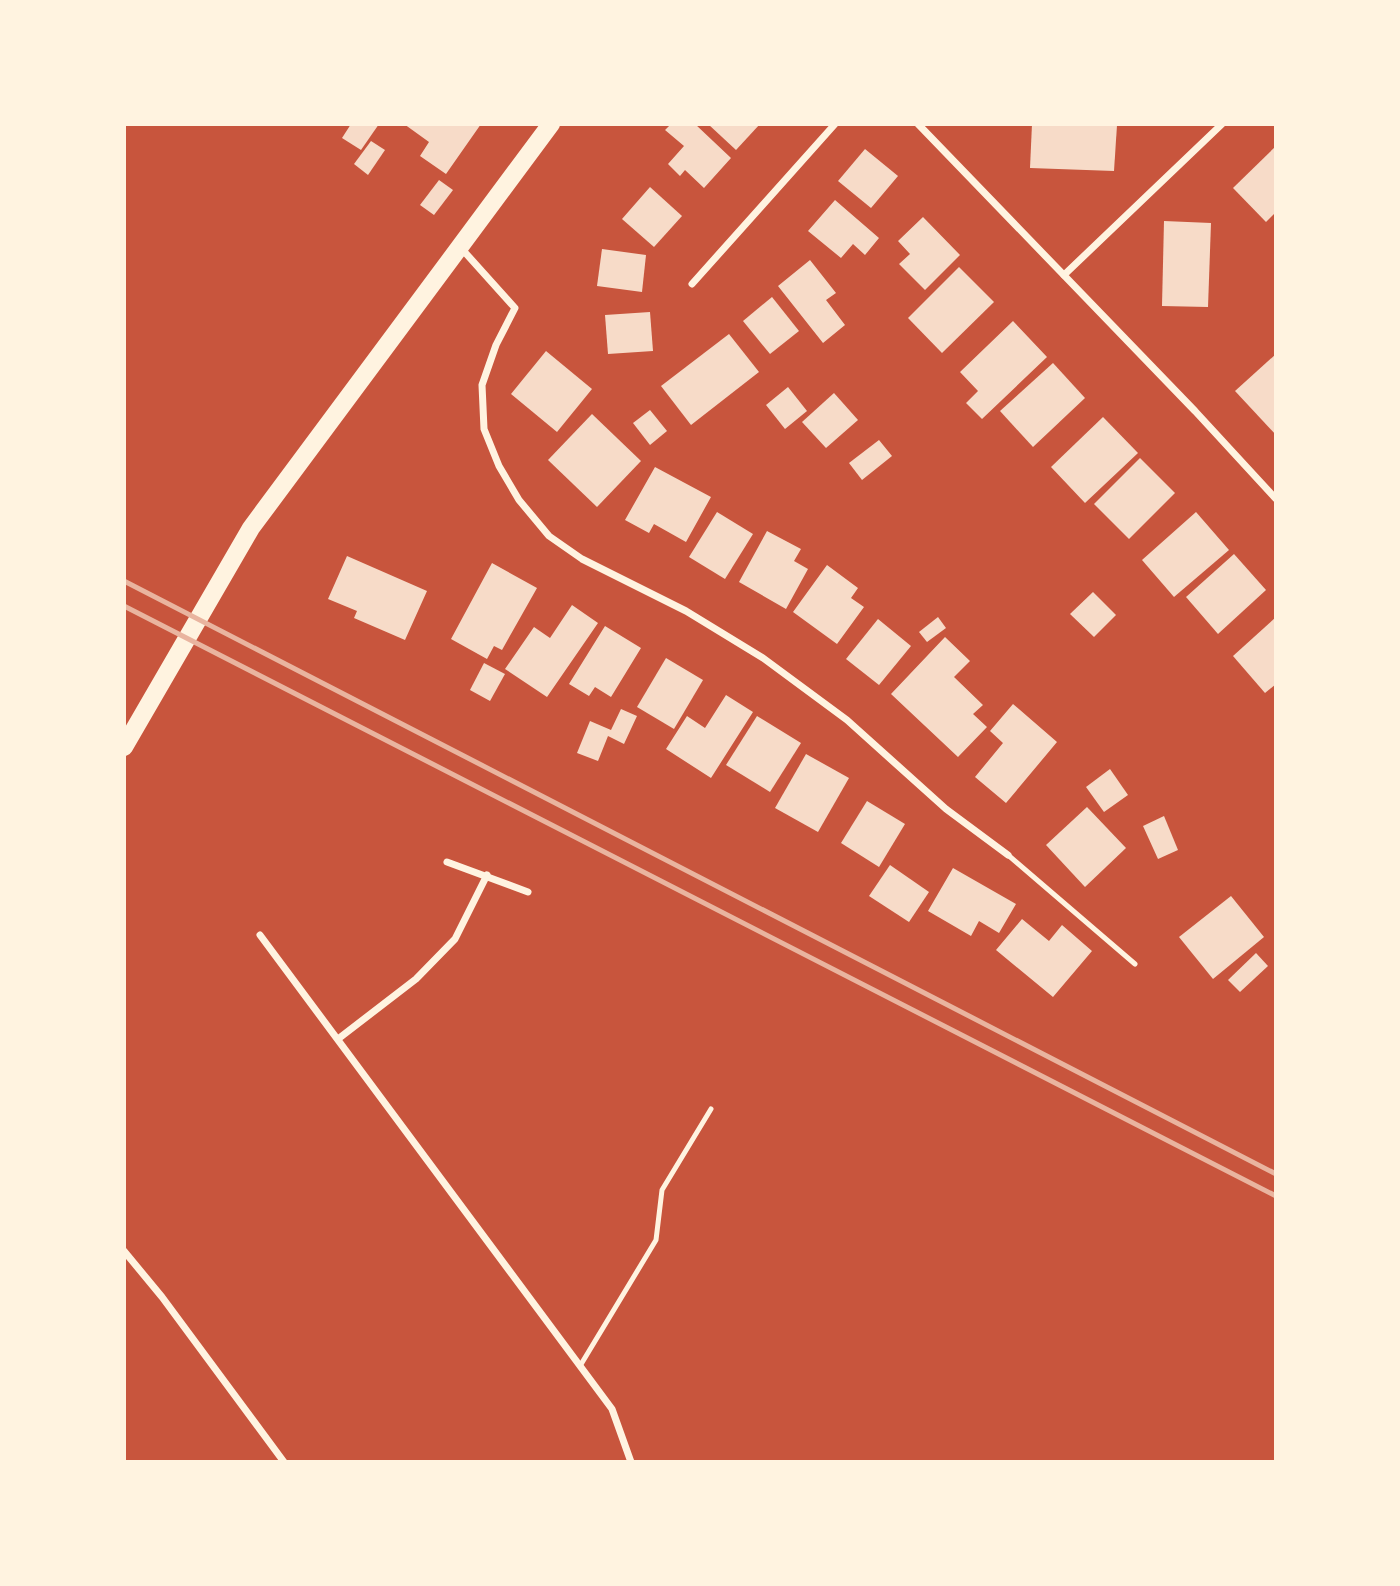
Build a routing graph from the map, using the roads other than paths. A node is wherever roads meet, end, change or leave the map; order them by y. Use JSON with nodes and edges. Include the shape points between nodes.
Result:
{"nodes":[{"id":1,"x":551,"y":124,"type":"edge"},
{"id":2,"x":835,"y":124,"type":"edge"},
{"id":3,"x":918,"y":124,"type":"edge"},
{"id":4,"x":1222,"y":124,"type":"edge"},
{"id":5,"x":461,"y":248,"type":"junction"},
{"id":6,"x":1064,"y":275,"type":"junction"},
{"id":7,"x":692,"y":284,"type":"dead end"},
{"id":8,"x":1276,"y":499,"type":"edge"},
{"id":9,"x":124,"y":747,"type":"edge"},
{"id":10,"x":1008,"y":855,"type":"joint"},
{"id":11,"x":447,"y":862,"type":"dead end"},
{"id":12,"x":487,"y":875,"type":"junction"},
{"id":13,"x":528,"y":892,"type":"dead end"},
{"id":14,"x":260,"y":934,"type":"dead end"},
{"id":15,"x":1135,"y":964,"type":"dead end"},
{"id":16,"x":338,"y":1039,"type":"junction"},
{"id":17,"x":711,"y":1110,"type":"dead end"},
{"id":18,"x":124,"y":1251,"type":"edge"},
{"id":19,"x":580,"y":1366,"type":"junction"},
{"id":20,"x":284,"y":1462,"type":"edge"},
{"id":21,"x":631,"y":1462,"type":"edge"}],
"edges":[{"from":1,"to":5,"type":"main road"},
{"from":2,"to":7,"type":"street"},
{"from":3,"to":6,"type":"street"},
{"from":4,"to":6,"type":"street"},
{"from":5,"to":9,"type":"main road","via":[[251,528]]},
{"from":5,"to":10,"type":"street","via":[[515,308],[482,385],[484,429],[519,500],[549,536],[582,559],[686,611],[763,658],[847,720],[946,809]]},
{"from":6,"to":8,"type":"street"},
{"from":10,"to":15,"type":"lane"},
{"from":11,"to":12,"type":"street"},
{"from":12,"to":13,"type":"street"},
{"from":12,"to":16,"type":"street","via":[[455,939],[416,979]]},
{"from":14,"to":16,"type":"street"},
{"from":16,"to":19,"type":"street"},
{"from":17,"to":19,"type":"lane","via":[[662,1190],[656,1240]]},
{"from":18,"to":20,"type":"street"},
{"from":19,"to":21,"type":"street","via":[[612,1409]]}]}
